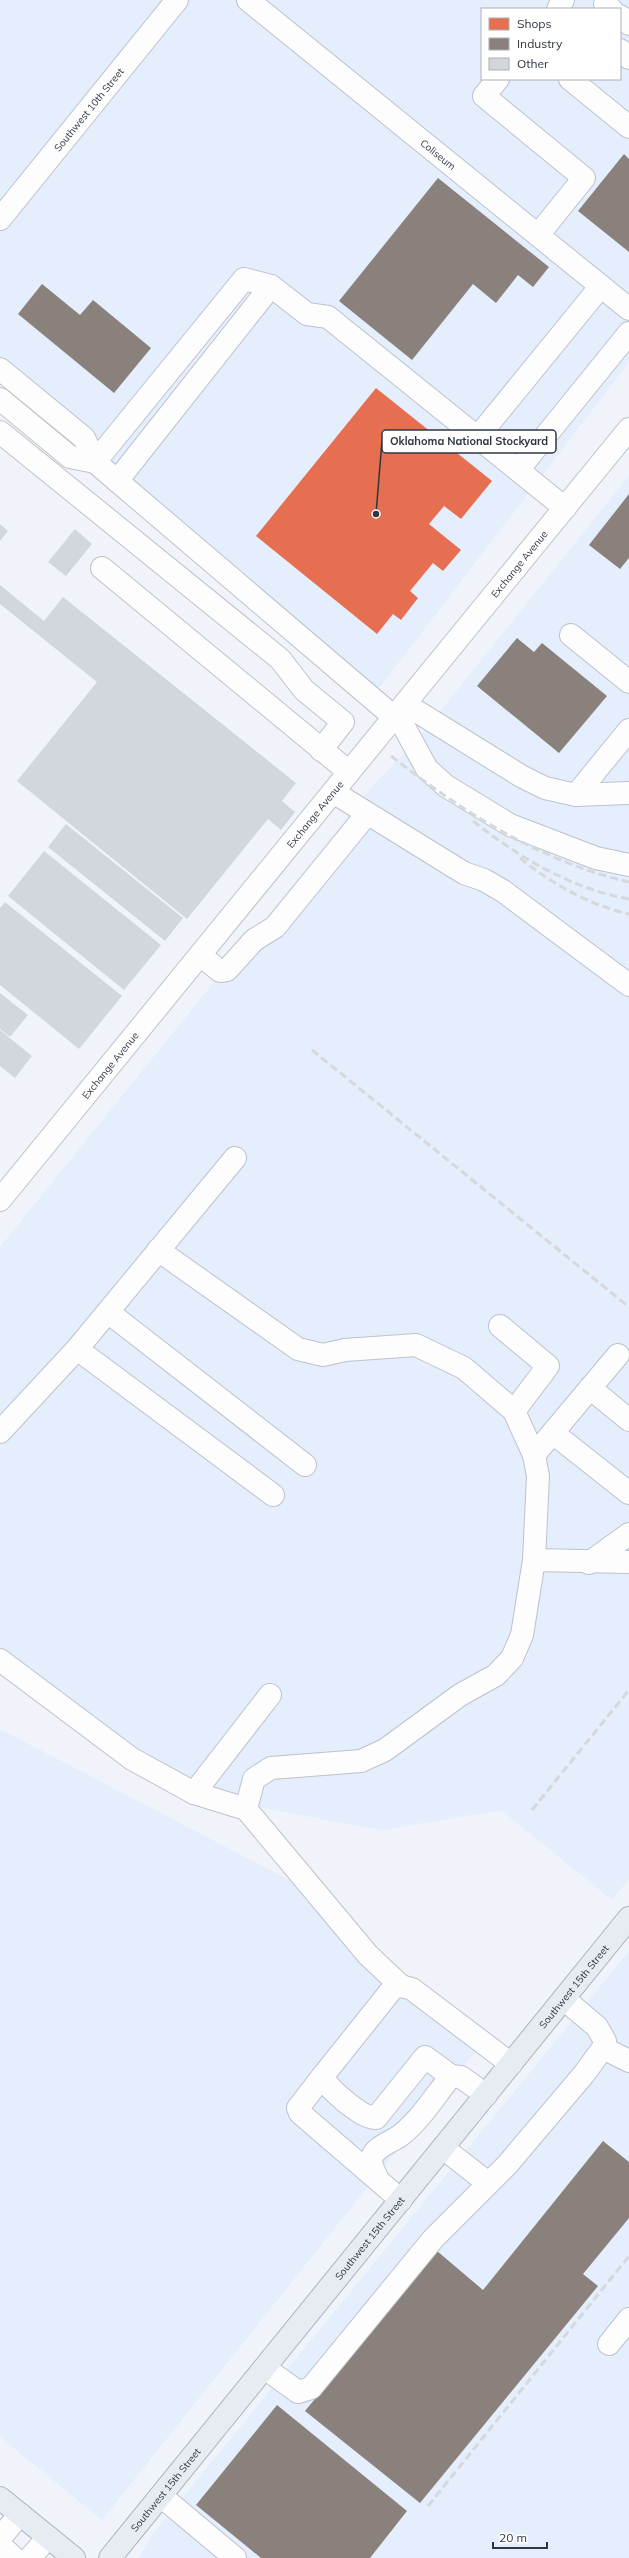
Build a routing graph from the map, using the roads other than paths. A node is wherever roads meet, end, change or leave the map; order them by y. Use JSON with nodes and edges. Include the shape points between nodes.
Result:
{"nodes":[{"id":1,"x":177,"y":0,"type":"edge"},
{"id":2,"x":248,"y":0,"type":"edge"},
{"id":3,"x":621,"y":17,"type":"edge"},
{"id":4,"x":629,"y":24,"type":"edge"},
{"id":5,"x":621,"y":51,"type":"edge"},
{"id":6,"x":629,"y":58,"type":"edge"},
{"id":7,"x":497,"y":80,"type":"edge"},
{"id":8,"x":571,"y":80,"type":"edge"},
{"id":9,"x":629,"y":127,"type":"edge"},
{"id":10,"x":0,"y":219,"type":"edge"},
{"id":11,"x":538,"y":235,"type":"junction"},
{"id":12,"x":271,"y":286,"type":"junction"},
{"id":13,"x":601,"y":286,"type":"junction"},
{"id":14,"x":629,"y":309,"type":"edge"},
{"id":15,"x":629,"y":334,"type":"edge"},
{"id":16,"x":0,"y":369,"type":"edge"},
{"id":17,"x":0,"y":399,"type":"edge"},
{"id":18,"x":629,"y":429,"type":"edge"},
{"id":19,"x":0,"y":432,"type":"edge"},
{"id":20,"x":477,"y":438,"type":"junction"},
{"id":21,"x":95,"y":462,"type":"junction"},
{"id":22,"x":518,"y":470,"type":"junction"},
{"id":23,"x":117,"y":480,"type":"junction"},
{"id":24,"x":565,"y":508,"type":"junction"},
{"id":25,"x":102,"y":568,"type":"dead end"},
{"id":26,"x":571,"y":635,"type":"dead end"},
{"id":27,"x":629,"y":682,"type":"edge"},
{"id":28,"x":399,"y":711,"type":"junction"},
{"id":29,"x":629,"y":730,"type":"edge"},
{"id":30,"x":321,"y":750,"type":"junction"},
{"id":31,"x":349,"y":772,"type":"junction"},
{"id":32,"x":333,"y":792,"type":"junction"},
{"id":33,"x":629,"y":792,"type":"edge"},
{"id":34,"x":576,"y":794,"type":"junction"},
{"id":35,"x":367,"y":814,"type":"junction"},
{"id":36,"x":629,"y":865,"type":"edge"},
{"id":37,"x":200,"y":954,"type":"junction"},
{"id":38,"x":629,"y":985,"type":"edge"},
{"id":39,"x":235,"y":1158,"type":"dead end"},
{"id":40,"x":0,"y":1200,"type":"edge"},
{"id":41,"x":158,"y":1250,"type":"junction"},
{"id":42,"x":108,"y":1312,"type":"junction"},
{"id":43,"x":500,"y":1326,"type":"dead end"},
{"id":44,"x":77,"y":1349,"type":"junction"},
{"id":45,"x":618,"y":1355,"type":"dead end"},
{"id":46,"x":590,"y":1388,"type":"junction"},
{"id":47,"x":514,"y":1411,"type":"junction"},
{"id":48,"x":629,"y":1420,"type":"edge"},
{"id":49,"x":0,"y":1432,"type":"edge"},
{"id":50,"x":553,"y":1433,"type":"junction"},
{"id":51,"x":534,"y":1455,"type":"junction"},
{"id":52,"x":305,"y":1465,"type":"dead end"},
{"id":53,"x":629,"y":1493,"type":"edge"},
{"id":54,"x":273,"y":1495,"type":"dead end"},
{"id":55,"x":629,"y":1534,"type":"edge"},
{"id":56,"x":534,"y":1560,"type":"junction"},
{"id":57,"x":629,"y":1562,"type":"edge"},
{"id":58,"x":589,"y":1563,"type":"junction"},
{"id":59,"x":0,"y":1660,"type":"edge"},
{"id":60,"x":270,"y":1695,"type":"dead end"},
{"id":61,"x":194,"y":1793,"type":"junction"},
{"id":62,"x":246,"y":1809,"type":"junction"},
{"id":63,"x":629,"y":1918,"type":"edge"},
{"id":64,"x":402,"y":1986,"type":"junction"},
{"id":65,"x":564,"y":1999,"type":"junction"},
{"id":66,"x":603,"y":2048,"type":"junction"},
{"id":67,"x":629,"y":2061,"type":"edge"},
{"id":68,"x":511,"y":2064,"type":"junction"},
{"id":69,"x":451,"y":2076,"type":"junction"},
{"id":70,"x":322,"y":2077,"type":"junction"},
{"id":71,"x":486,"y":2095,"type":"junction"},
{"id":72,"x":443,"y":2148,"type":"junction"},
{"id":73,"x":378,"y":2180,"type":"junction"},
{"id":74,"x":488,"y":2183,"type":"junction"},
{"id":75,"x":401,"y":2200,"type":"junction"},
{"id":76,"x":629,"y":2319,"type":"edge"},
{"id":77,"x":609,"y":2344,"type":"dead end"},
{"id":78,"x":265,"y":2368,"type":"junction"},
{"id":79,"x":161,"y":2496,"type":"junction"},
{"id":80,"x":0,"y":2498,"type":"edge"},
{"id":81,"x":20,"y":2514,"type":"junction"},
{"id":82,"x":48,"y":2537,"type":"junction"},
{"id":83,"x":0,"y":2543,"type":"edge"},
{"id":84,"x":14,"y":2558,"type":"edge"},
{"id":85,"x":30,"y":2558,"type":"edge"},
{"id":86,"x":74,"y":2558,"type":"edge"},
{"id":87,"x":110,"y":2558,"type":"edge"},
{"id":88,"x":235,"y":2558,"type":"edge"}],
"edges":[{"from":1,"to":10,"type":"street","name":"Southwest 10th Street"},
{"from":2,"to":11,"type":"street","name":"Coliseum"},
{"from":3,"to":4,"type":"street"},
{"from":5,"to":6,"type":"street"},
{"from":7,"to":11,"type":"street","via":[[484,96],[584,178]]},
{"from":8,"to":9,"type":"street"},
{"from":11,"to":13,"type":"street","name":"Coliseum"},
{"from":12,"to":20,"type":"street","via":[[306,314],[328,317]]},
{"from":12,"to":21,"type":"street","via":[[244,279]]},
{"from":12,"to":23,"type":"street"},
{"from":13,"to":14,"type":"street","name":"Coliseum"},
{"from":13,"to":20,"type":"street"},
{"from":15,"to":22,"type":"street"},
{"from":16,"to":21,"type":"street","via":[[84,438]]},
{"from":17,"to":21,"type":"street","via":[[70,457]]},
{"from":18,"to":24,"type":"street","name":"Exchange Avenue"},
{"from":19,"to":30,"type":"street","via":[[280,659],[304,690],[343,722]]},
{"from":20,"to":22,"type":"street"},
{"from":21,"to":23,"type":"street"},
{"from":22,"to":24,"type":"street"},
{"from":23,"to":28,"type":"street","via":[[300,636],[329,664]]},
{"from":24,"to":28,"type":"street","name":"Exchange Avenue"},
{"from":25,"to":30,"type":"street"},
{"from":26,"to":27,"type":"street"},
{"from":28,"to":31,"type":"street","name":"Exchange Avenue"},
{"from":28,"to":34,"type":"street","via":[[545,788]]},
{"from":28,"to":36,"type":"street","via":[[427,769],[446,786],[510,825],[596,858]]},
{"from":29,"to":34,"type":"street"},
{"from":30,"to":31,"type":"street"},
{"from":31,"to":32,"type":"street","name":"Exchange Avenue"},
{"from":32,"to":35,"type":"street"},
{"from":32,"to":37,"type":"street","name":"Exchange Avenue"},
{"from":33,"to":34,"type":"street"},
{"from":35,"to":37,"type":"street","via":[[275,927],[254,940],[227,970],[220,971]]},
{"from":35,"to":38,"type":"street","via":[[464,874],[484,880],[503,891]]},
{"from":37,"to":40,"type":"street","name":"Exchange Avenue"},
{"from":39,"to":41,"type":"street"},
{"from":41,"to":42,"type":"street"},
{"from":41,"to":47,"type":"street","via":[[298,1349],[324,1355],[345,1350],[416,1345],[464,1368]]},
{"from":42,"to":44,"type":"street"},
{"from":42,"to":52,"type":"street"},
{"from":43,"to":47,"type":"street","via":[[548,1366]]},
{"from":44,"to":49,"type":"street"},
{"from":44,"to":54,"type":"street"},
{"from":45,"to":46,"type":"street"},
{"from":46,"to":48,"type":"street"},
{"from":46,"to":50,"type":"street"},
{"from":47,"to":51,"type":"street"},
{"from":50,"to":51,"type":"street"},
{"from":50,"to":53,"type":"street"},
{"from":51,"to":56,"type":"street","via":[[538,1476]]},
{"from":55,"to":58,"type":"street"},
{"from":56,"to":58,"type":"street"},
{"from":56,"to":62,"type":"street","via":[[522,1635],[512,1658],[496,1675],[460,1695],[385,1750],[362,1762],[271,1768],[254,1779]]},
{"from":57,"to":58,"type":"street"},
{"from":59,"to":61,"type":"street","via":[[132,1759]]},
{"from":60,"to":61,"type":"street"},
{"from":61,"to":62,"type":"street"},
{"from":62,"to":64,"type":"street","via":[[368,1955]]},
{"from":63,"to":65,"type":"main road","name":"Southwest 15th Street"},
{"from":64,"to":68,"type":"street","via":[[412,1989]]},
{"from":64,"to":70,"type":"street","via":[[393,1988]]},
{"from":65,"to":66,"type":"street","via":[[602,2033],[605,2041]]},
{"from":65,"to":68,"type":"main road","name":"Southwest 15th Street"},
{"from":66,"to":67,"type":"street"},
{"from":66,"to":74,"type":"street","via":[[507,2165]]},
{"from":68,"to":71,"type":"main road","name":"Southwest 15th Street"},
{"from":69,"to":70,"type":"street","via":[[425,2057],[376,2118],[368,2118],[334,2091]]},
{"from":69,"to":71,"type":"street","via":[[460,2078]]},
{"from":69,"to":73,"type":"street","via":[[417,2120],[390,2144],[378,2148],[372,2156],[371,2164]]},
{"from":70,"to":73,"type":"street","via":[[303,2099],[298,2108],[300,2113]]},
{"from":71,"to":72,"type":"main road","name":"Southwest 15th Street"},
{"from":72,"to":74,"type":"street"},
{"from":72,"to":75,"type":"main road","name":"Southwest 15th Street"},
{"from":73,"to":75,"type":"street"},
{"from":74,"to":78,"type":"street","via":[[433,2239],[311,2388],[298,2392]]},
{"from":75,"to":78,"type":"main road","name":"Southwest 15th Street"},
{"from":76,"to":77,"type":"street"},
{"from":78,"to":79,"type":"main road","name":"Southwest 15th Street"},
{"from":79,"to":87,"type":"main road","name":"Southwest 15th Street"},
{"from":79,"to":88,"type":"street"},
{"from":80,"to":81,"type":"main road"},
{"from":81,"to":82,"type":"main road"},
{"from":81,"to":83,"type":"street","via":[[1,2537]]},
{"from":82,"to":85,"type":"street"},
{"from":82,"to":86,"type":"main road"},
{"from":83,"to":84,"type":"street"}]}
